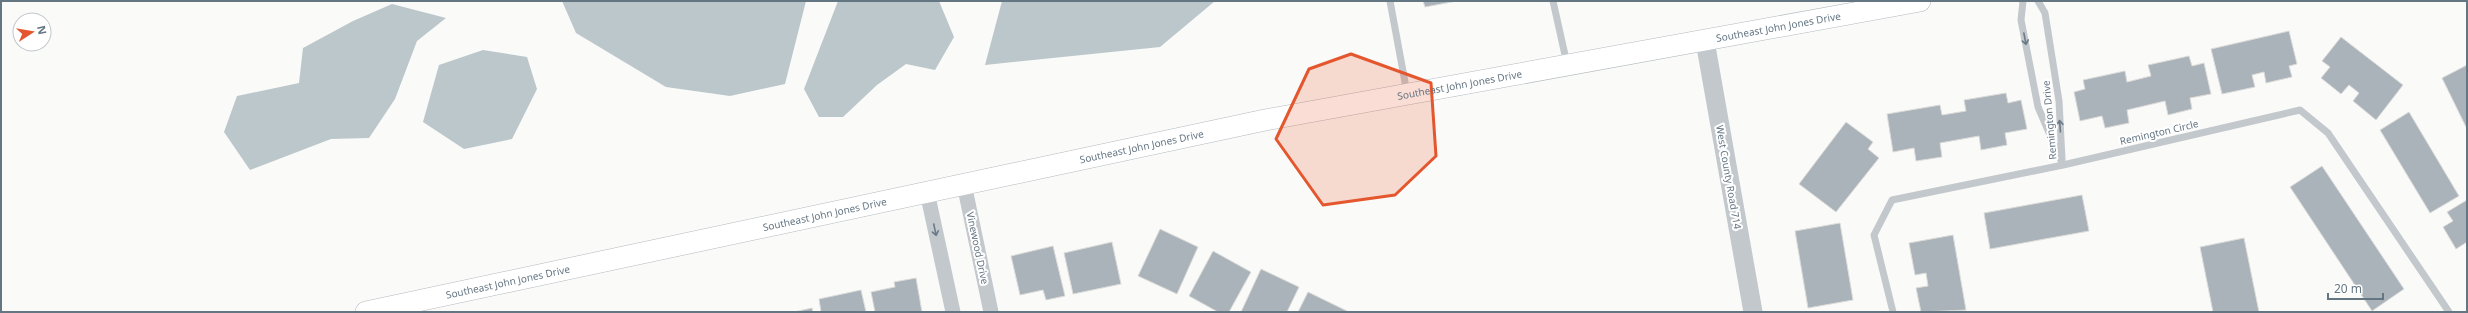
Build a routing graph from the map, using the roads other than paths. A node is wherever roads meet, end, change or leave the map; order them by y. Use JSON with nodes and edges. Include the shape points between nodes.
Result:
{"nodes":[{"id":1,"x":1390,"y":1,"type":"edge"},
{"id":2,"x":1553,"y":1,"type":"edge"},
{"id":3,"x":1920,"y":1,"type":"edge"},
{"id":4,"x":2023,"y":1,"type":"edge"},
{"id":5,"x":2038,"y":1,"type":"edge"},
{"id":6,"x":1705,"y":41,"type":"junction"},
{"id":7,"x":1567,"y":66,"type":"junction"},
{"id":8,"x":1407,"y":94,"type":"junction"},
{"id":9,"x":2063,"y":165,"type":"junction"},
{"id":10,"x":964,"y":184,"type":"junction"},
{"id":11,"x":927,"y":192,"type":"junction"},
{"id":12,"x":366,"y":312,"type":"edge"},
{"id":13,"x":953,"y":312,"type":"edge"},
{"id":14,"x":992,"y":312,"type":"edge"},
{"id":15,"x":1753,"y":312,"type":"edge"},
{"id":16,"x":1893,"y":312,"type":"edge"},
{"id":17,"x":2449,"y":312,"type":"edge"}],
"edges":[{"from":1,"to":8,"type":"lane"},
{"from":2,"to":7,"type":"lane"},
{"from":3,"to":6,"type":"main road","name":"Southeast John Jones Drive"},
{"from":4,"to":9,"type":"lane","name":"Remington Drive","one_way":true,"via":[[2021,20],[2038,107]]},
{"from":9,"to":5,"type":"lane","name":"Remington Drive","one_way":true,"via":[[2059,102],[2045,13]]},
{"from":6,"to":7,"type":"main road","name":"Southeast John Jones Drive"},
{"from":6,"to":15,"type":"street","name":"West County Road 714"},
{"from":7,"to":8,"type":"main road","name":"Southeast John Jones Drive"},
{"from":8,"to":10,"type":"main road","name":"Southeast John Jones Drive","via":[[1265,120]]},
{"from":9,"to":16,"type":"lane","name":"Remington Circle","via":[[1892,200],[1874,235]]},
{"from":9,"to":17,"type":"lane","name":"Remington Circle","via":[[2300,110],[2328,133]]},
{"from":10,"to":11,"type":"main road","name":"Southeast John Jones Drive"},
{"from":10,"to":14,"type":"street","name":"Vinewood Drive"},
{"from":11,"to":12,"type":"main road","name":"Southeast John Jones Drive"},
{"from":11,"to":13,"type":"street","one_way":true}]}
